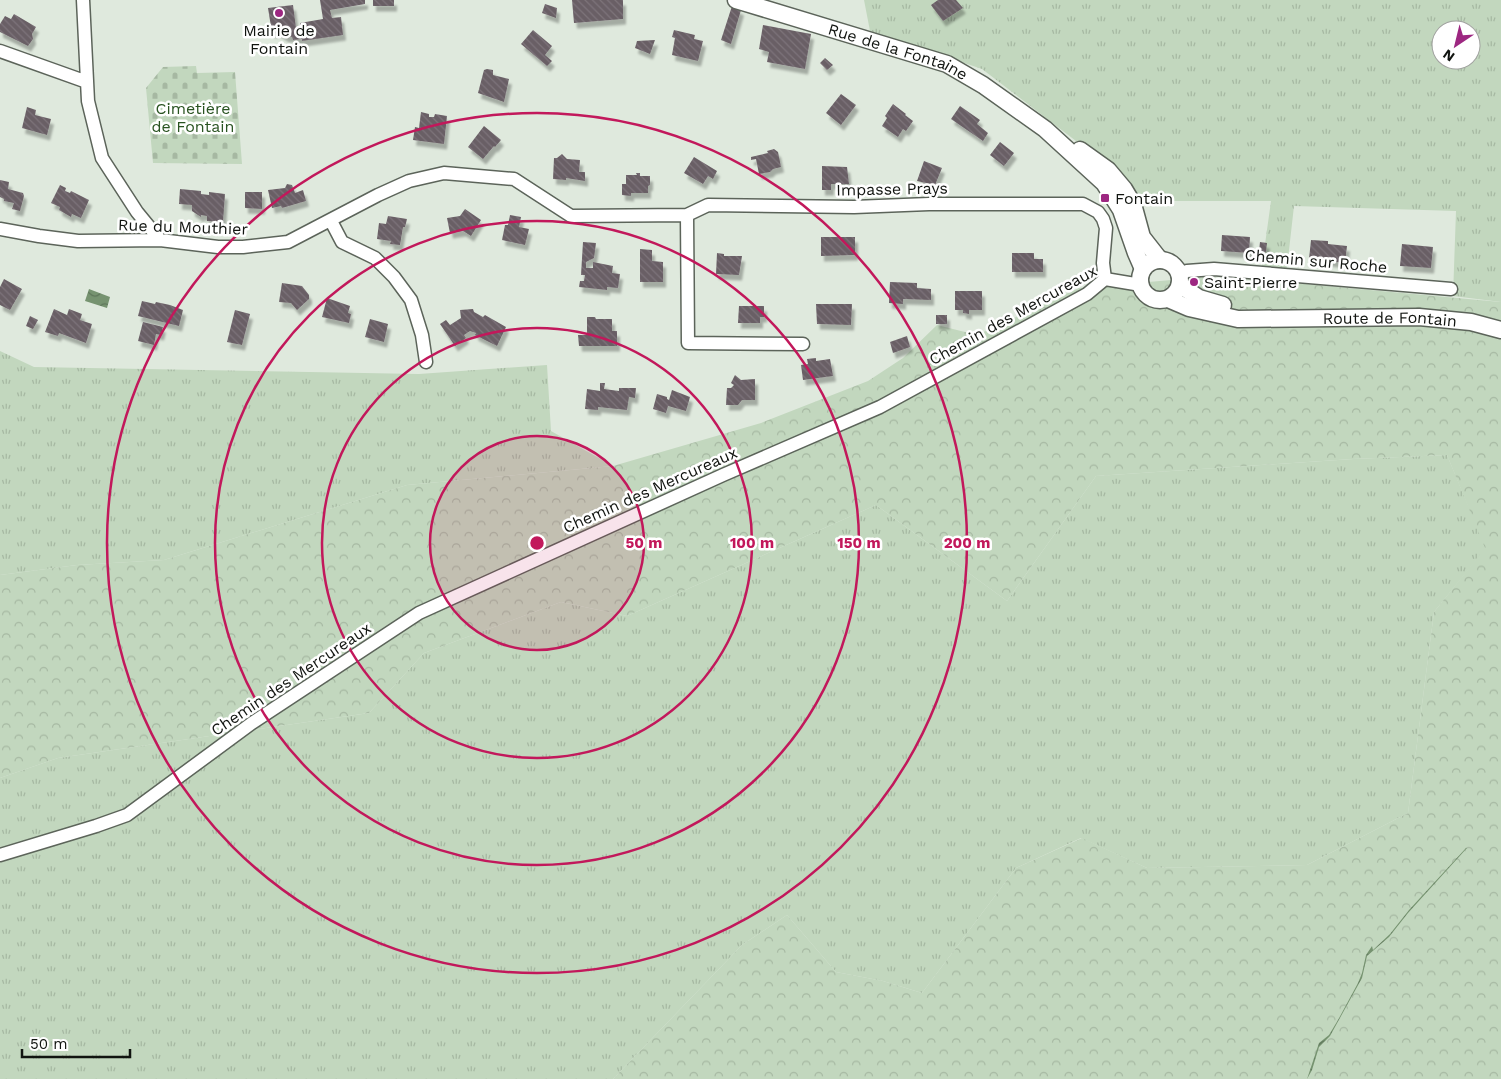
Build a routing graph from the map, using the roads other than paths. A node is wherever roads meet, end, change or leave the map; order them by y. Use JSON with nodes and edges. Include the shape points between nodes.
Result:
{"nodes":[{"id":1,"x":83,"y":0,"type":"edge"},
{"id":2,"x":741,"y":1,"type":"edge"},
{"id":3,"x":0,"y":51,"type":"edge"},
{"id":4,"x":87,"y":82,"type":"junction"},
{"id":5,"x":1045,"y":129,"type":"junction"},
{"id":6,"x":687,"y":215,"type":"junction"},
{"id":7,"x":571,"y":216,"type":"joint"},
{"id":8,"x":331,"y":221,"type":"junction"},
{"id":9,"x":0,"y":230,"type":"edge"},
{"id":10,"x":160,"y":240,"type":"junction"},
{"id":11,"x":1160,"y":260,"type":"junction"},
{"id":12,"x":1142,"y":277,"type":"junction"},
{"id":13,"x":1105,"y":278,"type":"junction"},
{"id":14,"x":1180,"y":280,"type":"junction"},
{"id":15,"x":1451,"y":288,"type":"dead end"},
{"id":16,"x":1168,"y":299,"type":"junction"},
{"id":17,"x":1278,"y":319,"type":"junction"},
{"id":18,"x":1501,"y":330,"type":"edge"},
{"id":19,"x":803,"y":344,"type":"dead end"},
{"id":20,"x":426,"y":362,"type":"dead end"},
{"id":21,"x":0,"y":855,"type":"edge"}],
"edges":[{"from":1,"to":4,"type":"street"},
{"from":2,"to":5,"type":"street","name":"Rue de la Fontaine","via":[[947,64],[983,84]]},
{"from":3,"to":4,"type":"street"},
{"from":4,"to":10,"type":"street","via":[[88,101],[102,158],[137,212]]},
{"from":5,"to":11,"type":"street","name":"Rue de la Fontaine","via":[[1064,138],[1108,170],[1133,204],[1142,237]]},
{"from":5,"to":12,"type":"street","name":"Rue de la Fontaine","via":[[1104,183],[1121,210]]},
{"from":6,"to":7,"type":"street","name":"Impasse Prays"},
{"from":6,"to":13,"type":"street","name":"Impasse Prays","via":[[708,205],[1083,204],[1098,212],[1106,228]]},
{"from":6,"to":19,"type":"street","via":[[688,343]]},
{"from":7,"to":8,"type":"street","name":"Rue du Mouthier","via":[[514,179],[444,174],[409,181]]},
{"from":8,"to":10,"type":"street","name":"Rue du Mouthier","via":[[288,242],[252,246],[218,247]]},
{"from":8,"to":20,"type":"street","via":[[342,242],[375,258],[411,300]]},
{"from":9,"to":10,"type":"street","name":"Rue du Mouthier","via":[[78,241]]},
{"from":11,"to":12,"type":"street","via":[[1154,261]]},
{"from":11,"to":14,"type":"street","via":[[1173,264]]},
{"from":12,"to":13,"type":"street","name":"Chemin des Mercureaux"},
{"from":12,"to":16,"type":"street","via":[[1144,292],[1154,299]]},
{"from":13,"to":21,"type":"street","name":"Chemin des Mercureaux","via":[[1086,294],[880,407],[723,474],[419,613],[252,723],[127,815]]},
{"from":14,"to":15,"type":"street","name":"Chemin sur Roche","via":[[1187,271],[1214,269]]},
{"from":14,"to":16,"type":"street","via":[[1177,291]]},
{"from":14,"to":17,"type":"street","name":"Route de Fontain","via":[[1199,298]]},
{"from":16,"to":17,"type":"street","name":"Route de Fontain","via":[[1189,308],[1238,319]]},
{"from":17,"to":18,"type":"street","name":"Route de Fontain","via":[[1419,317],[1471,322]]}]}
